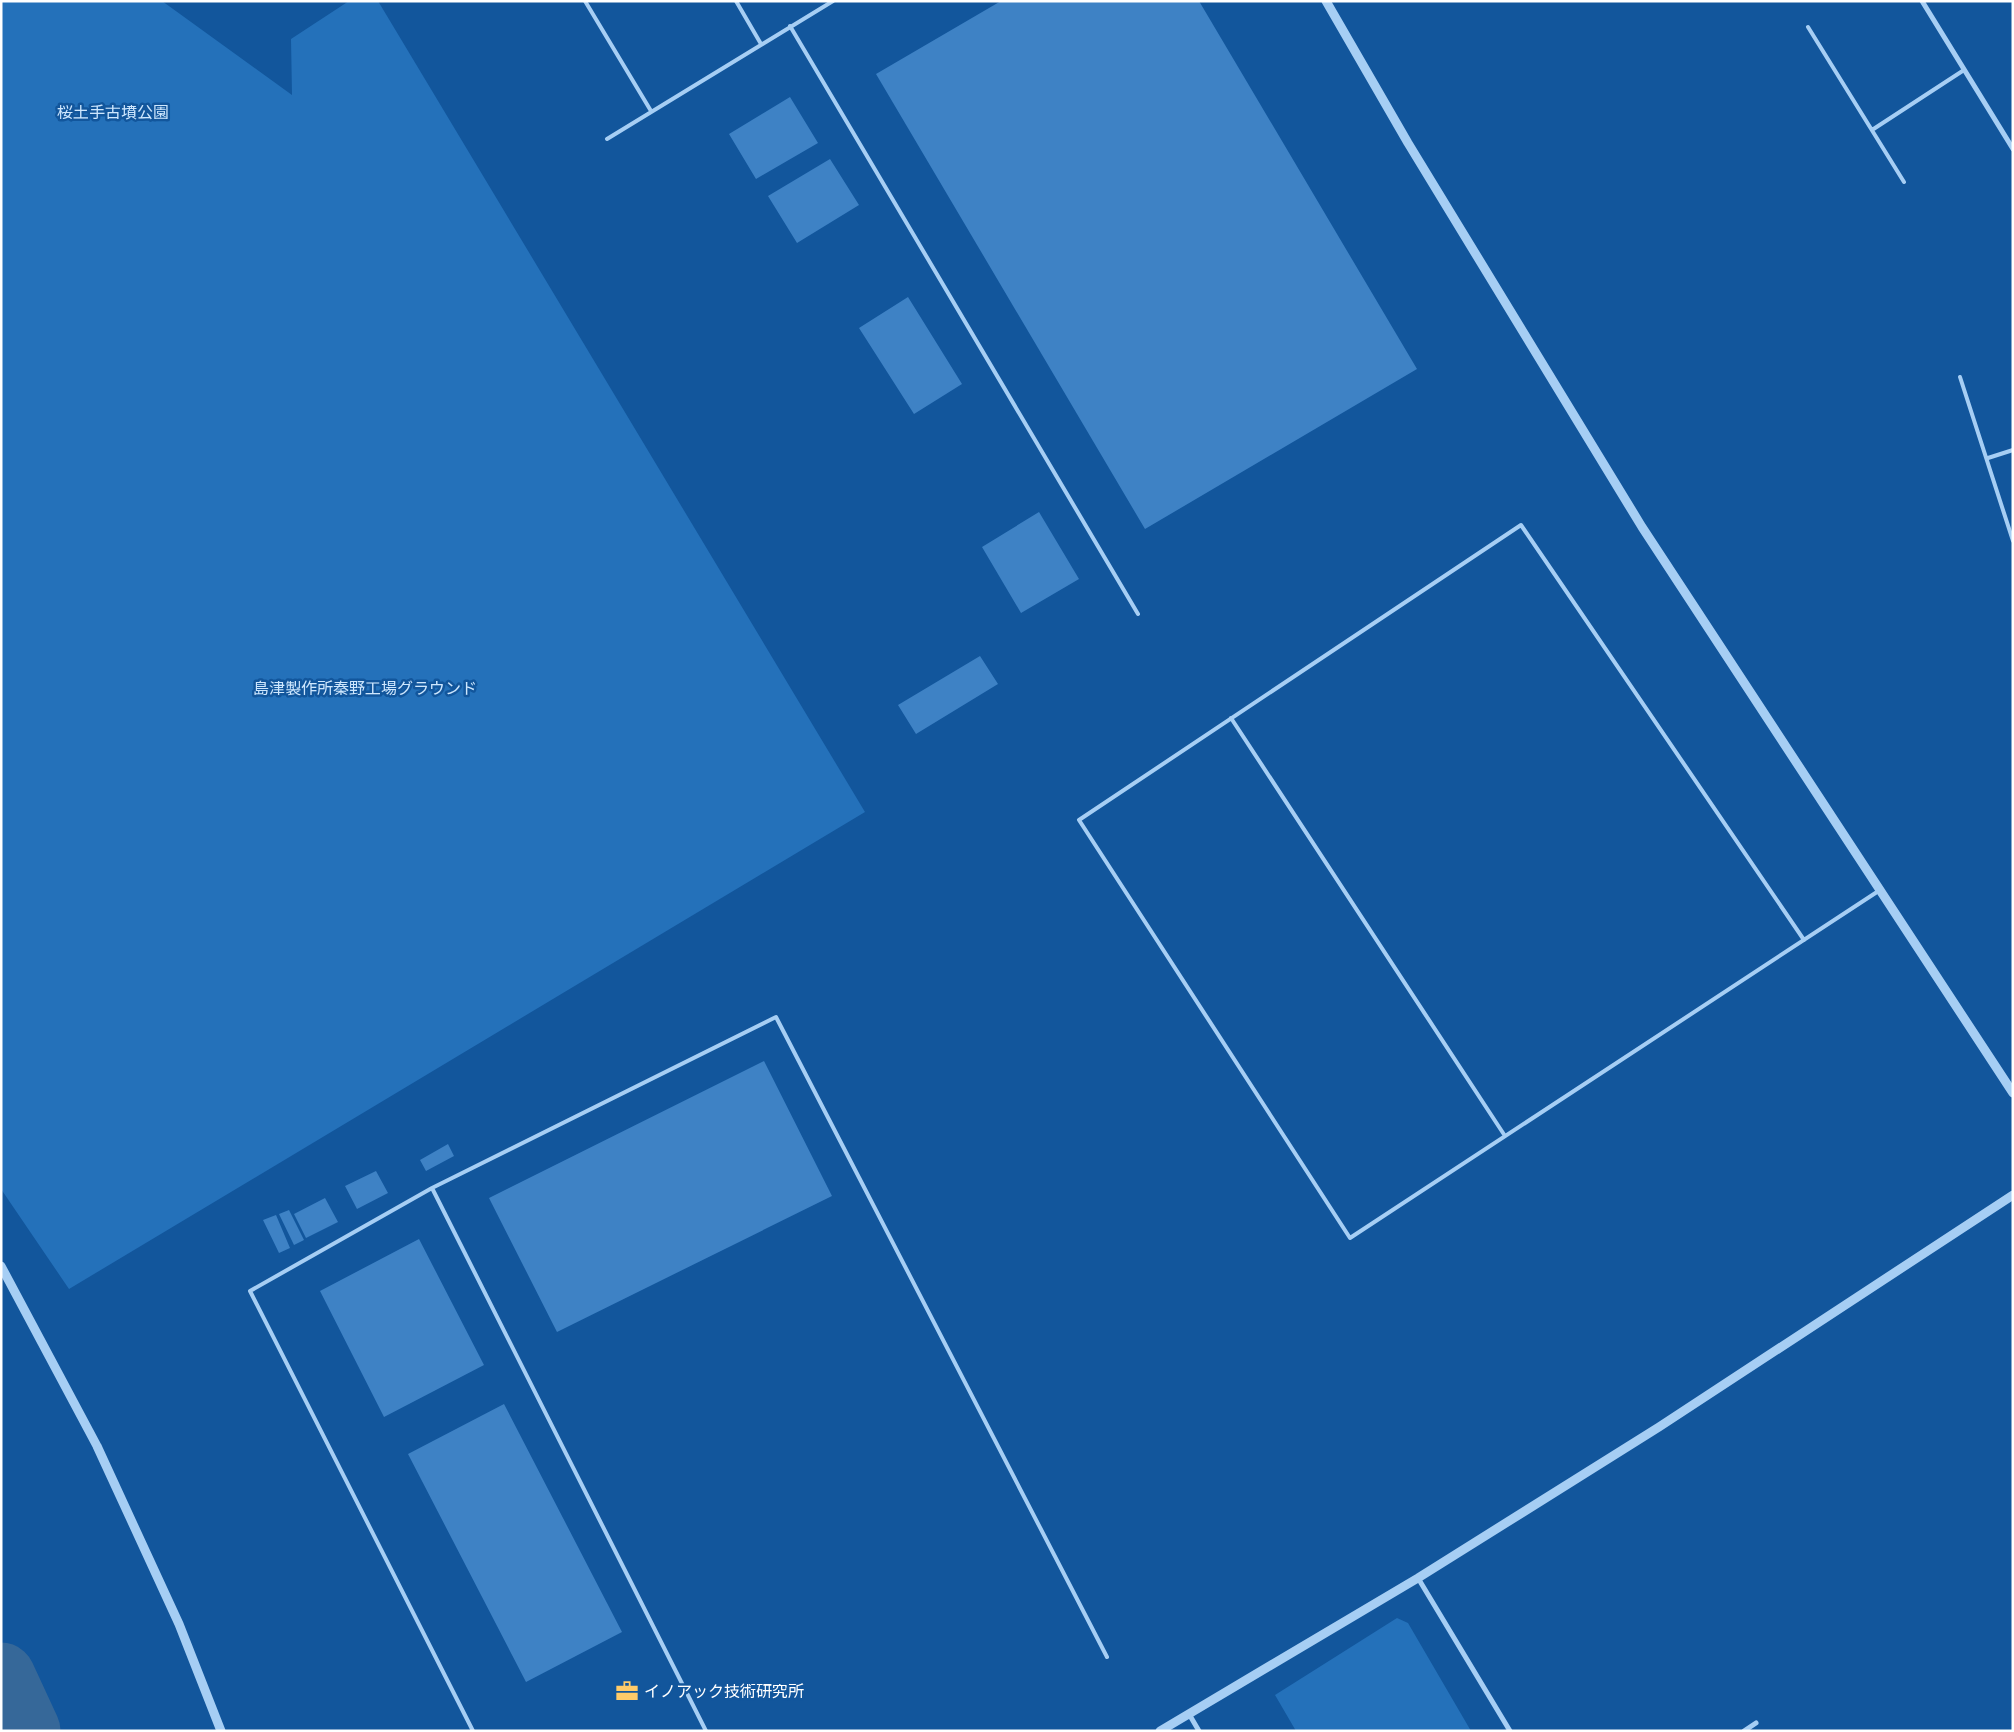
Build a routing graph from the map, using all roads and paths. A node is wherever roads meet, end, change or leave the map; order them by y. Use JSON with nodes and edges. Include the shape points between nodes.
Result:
{"nodes":[{"id":1,"x":584,"y":1,"type":"edge"},
{"id":2,"x":736,"y":1,"type":"edge"},
{"id":3,"x":833,"y":1,"type":"edge"},
{"id":4,"x":1326,"y":1,"type":"edge"},
{"id":5,"x":1922,"y":1,"type":"edge"},
{"id":6,"x":790,"y":26,"type":"junction"},
{"id":7,"x":1808,"y":27,"type":"dead end"},
{"id":8,"x":760,"y":44,"type":"junction"},
{"id":9,"x":1964,"y":70,"type":"junction"},
{"id":10,"x":651,"y":110,"type":"junction"},
{"id":11,"x":1872,"y":130,"type":"junction"},
{"id":12,"x":607,"y":139,"type":"dead end"},
{"id":13,"x":2013,"y":149,"type":"edge"},
{"id":14,"x":1904,"y":182,"type":"dead end"},
{"id":15,"x":1960,"y":378,"type":"dead end"},
{"id":16,"x":2013,"y":450,"type":"edge"},
{"id":17,"x":1988,"y":458,"type":"junction"},
{"id":18,"x":2013,"y":541,"type":"edge"},
{"id":19,"x":1138,"y":614,"type":"dead end"},
{"id":20,"x":1231,"y":718,"type":"junction"},
{"id":21,"x":1880,"y":890,"type":"junction"},
{"id":22,"x":1804,"y":940,"type":"junction"},
{"id":23,"x":2013,"y":1093,"type":"edge"},
{"id":24,"x":1505,"y":1136,"type":"junction"},
{"id":25,"x":432,"y":1188,"type":"junction"},
{"id":26,"x":2013,"y":1195,"type":"edge"},
{"id":27,"x":1,"y":1266,"type":"edge"},
{"id":28,"x":1418,"y":1578,"type":"junction"},
{"id":29,"x":1107,"y":1656,"type":"dead end"},
{"id":30,"x":1189,"y":1714,"type":"junction"},
{"id":31,"x":1756,"y":1723,"type":"dead end"},
{"id":32,"x":221,"y":1731,"type":"edge"},
{"id":33,"x":473,"y":1731,"type":"edge"},
{"id":34,"x":706,"y":1731,"type":"edge"},
{"id":35,"x":1160,"y":1731,"type":"edge"},
{"id":36,"x":1199,"y":1731,"type":"edge"},
{"id":37,"x":1510,"y":1731,"type":"edge"},
{"id":38,"x":1744,"y":1731,"type":"edge"}],
"edges":[{"from":1,"to":10,"type":"lane"},
{"from":2,"to":8,"type":"lane"},
{"from":3,"to":6,"type":"lane"},
{"from":4,"to":21,"type":"street","via":[[1413,151],[1642,527]]},
{"from":5,"to":9,"type":"street"},
{"from":6,"to":8,"type":"lane"},
{"from":6,"to":19,"type":"lane"},
{"from":7,"to":11,"type":"lane"},
{"from":8,"to":10,"type":"lane"},
{"from":9,"to":11,"type":"lane"},
{"from":9,"to":13,"type":"street"},
{"from":10,"to":12,"type":"lane"},
{"from":11,"to":14,"type":"lane"},
{"from":15,"to":17,"type":"lane"},
{"from":16,"to":17,"type":"lane"},
{"from":17,"to":18,"type":"lane"},
{"from":20,"to":22,"type":"lane","via":[[1521,525]]},
{"from":20,"to":24,"type":"lane"},
{"from":20,"to":24,"type":"lane","via":[[1079,820],[1350,1238]]},
{"from":21,"to":22,"type":"lane"},
{"from":21,"to":23,"type":"street"},
{"from":22,"to":24,"type":"lane"},
{"from":25,"to":29,"type":"lane","via":[[776,1018]]},
{"from":25,"to":33,"type":"lane","via":[[250,1291]]},
{"from":25,"to":34,"type":"lane"},
{"from":26,"to":28,"type":"street","via":[[1659,1427]]},
{"from":27,"to":32,"type":"street","via":[[97,1446],[179,1624]]},
{"from":28,"to":30,"type":"street"},
{"from":28,"to":37,"type":"street"},
{"from":30,"to":35,"type":"street"},
{"from":30,"to":36,"type":"street"},
{"from":31,"to":38,"type":"street"}]}
